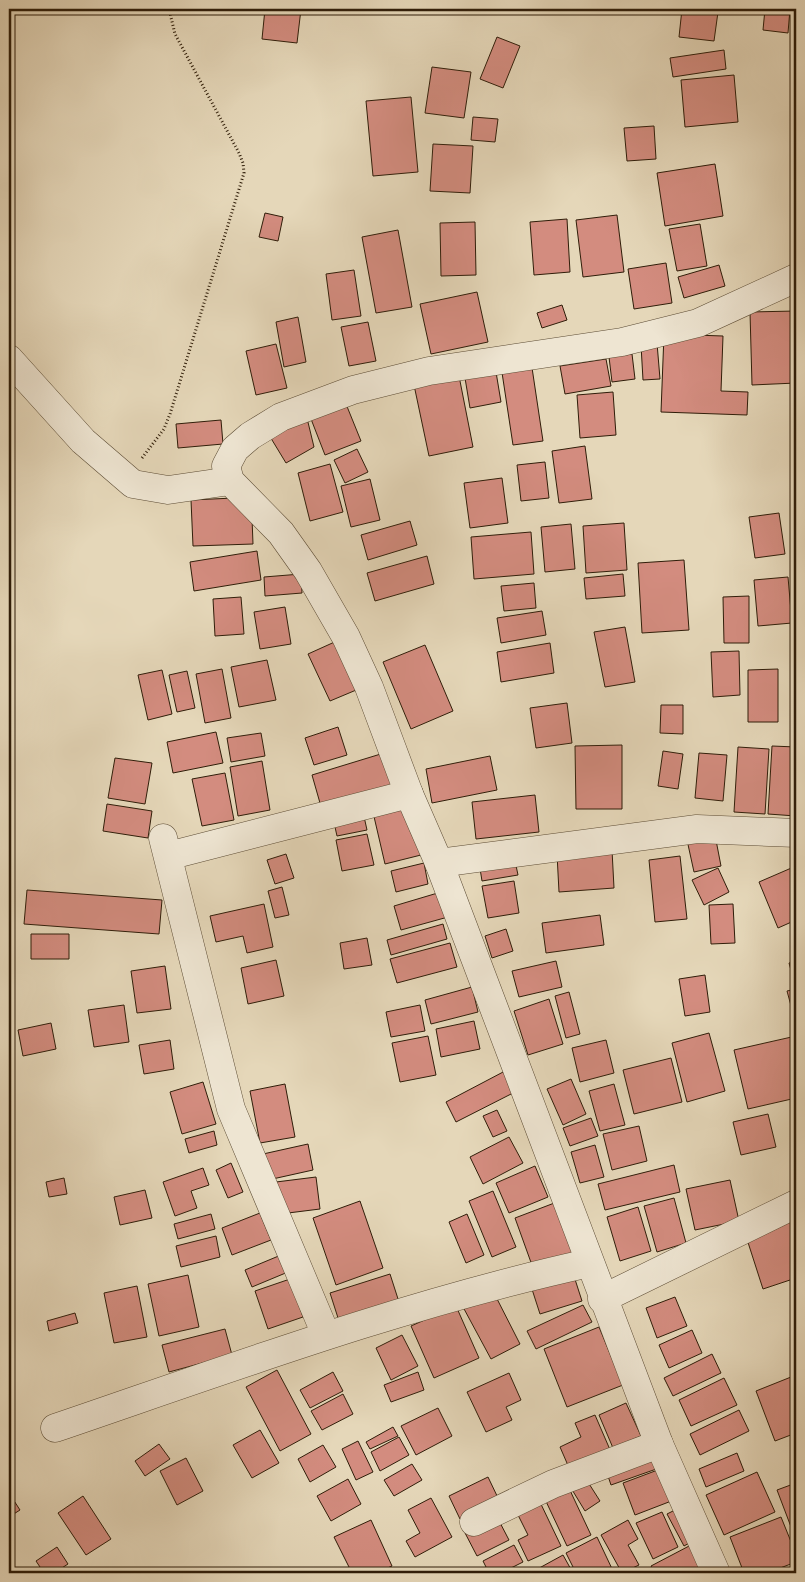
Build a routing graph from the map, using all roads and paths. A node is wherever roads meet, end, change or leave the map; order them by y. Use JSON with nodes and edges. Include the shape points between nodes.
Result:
{"nodes":[{"id":1,"x":169,"y":9,"type":"edge"},
{"id":2,"x":796,"y":278,"type":"edge"},
{"id":3,"x":9,"y":359,"type":"edge"},
{"id":4,"x":129,"y":481,"type":"junction"},
{"id":5,"x":230,"y":481,"type":"junction"},
{"id":6,"x":409,"y":794,"type":"junction"},
{"id":7,"x":796,"y":833,"type":"edge"},
{"id":8,"x":439,"y":863,"type":"junction"},
{"id":9,"x":796,"y":1204,"type":"edge"},
{"id":10,"x":589,"y":1263,"type":"junction"},
{"id":11,"x":602,"y":1299,"type":"junction"},
{"id":12,"x":326,"y":1335,"type":"junction"},
{"id":13,"x":55,"y":1428,"type":"dead end"},
{"id":14,"x":659,"y":1444,"type":"junction"},
{"id":15,"x":474,"y":1522,"type":"dead end"},
{"id":16,"x":716,"y":1573,"type":"edge"}],
"edges":[{"from":1,"to":4,"type":"path","via":[[175,34],[239,153],[244,173],[170,414]]},
{"from":2,"to":5,"type":"street","via":[[698,323],[622,342],[429,371],[353,390],[281,416],[250,436],[235,449],[226,466]]},
{"from":3,"to":4,"type":"street","via":[[83,441]]},
{"from":4,"to":5,"type":"street","via":[[168,490]]},
{"from":5,"to":6,"type":"street","via":[[281,533],[327,604],[369,687]]},
{"from":6,"to":8,"type":"street"},
{"from":6,"to":12,"type":"street","via":[[165,847],[231,1109]]},
{"from":7,"to":8,"type":"street","via":[[697,829]]},
{"from":8,"to":10,"type":"street"},
{"from":9,"to":11,"type":"street"},
{"from":10,"to":11,"type":"street"},
{"from":10,"to":12,"type":"street","via":[[516,1279]]},
{"from":11,"to":14,"type":"street"},
{"from":12,"to":13,"type":"street"},
{"from":14,"to":15,"type":"street","via":[[553,1484]]},
{"from":14,"to":16,"type":"street"}]}
